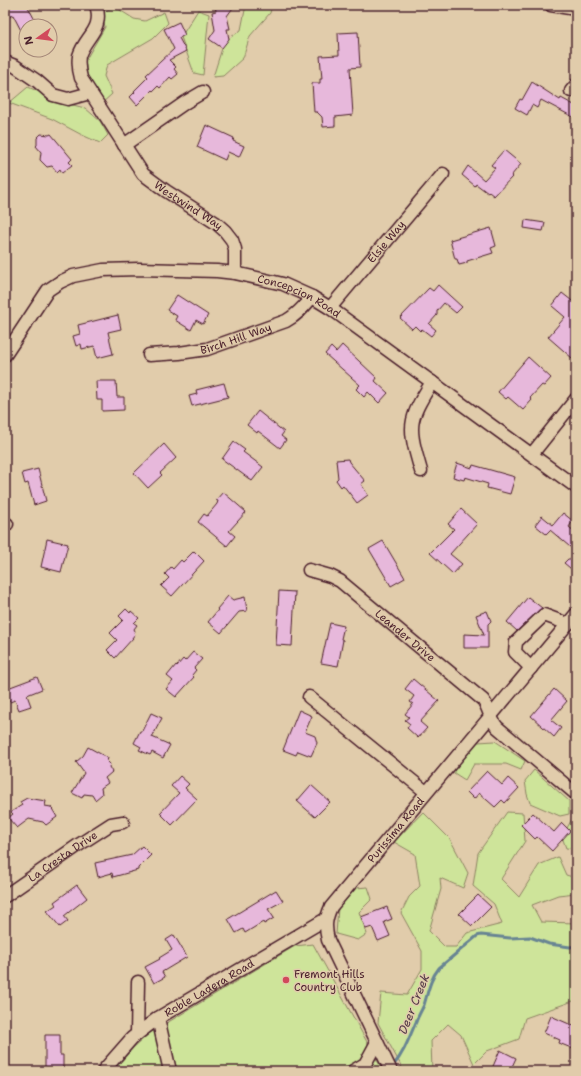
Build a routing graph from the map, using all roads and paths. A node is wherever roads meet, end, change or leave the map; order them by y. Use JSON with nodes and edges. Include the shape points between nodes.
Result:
{"nodes":[{"id":1,"x":96,"y":5,"type":"edge"},
{"id":2,"x":551,"y":5,"type":"edge"},
{"id":3,"x":564,"y":6,"type":"edge"},
{"id":4,"x":576,"y":9,"type":"edge"},
{"id":5,"x":5,"y":62,"type":"edge"},
{"id":6,"x":203,"y":92,"type":"dead end"},
{"id":7,"x":90,"y":93,"type":"junction"},
{"id":8,"x":124,"y":145,"type":"junction"},
{"id":9,"x":443,"y":174,"type":"dead end"},
{"id":10,"x":235,"y":273,"type":"junction"},
{"id":11,"x":312,"y":297,"type":"junction"},
{"id":12,"x":330,"y":308,"type":"junction"},
{"id":13,"x":5,"y":355,"type":"edge"},
{"id":14,"x":149,"y":355,"type":"dead end"},
{"id":15,"x":432,"y":382,"type":"junction"},
{"id":16,"x":576,"y":400,"type":"edge"},
{"id":17,"x":532,"y":454,"type":"junction"},
{"id":18,"x":421,"y":471,"type":"dead end"},
{"id":19,"x":576,"y":487,"type":"edge"},
{"id":20,"x":309,"y":570,"type":"dead end"},
{"id":21,"x":576,"y":614,"type":"edge"},
{"id":22,"x":568,"y":624,"type":"junction"},
{"id":23,"x":531,"y":668,"type":"junction"},
{"id":24,"x":309,"y":697,"type":"dead end"},
{"id":25,"x":491,"y":715,"type":"junction"},
{"id":26,"x":426,"y":792,"type":"junction"},
{"id":27,"x":576,"y":794,"type":"edge"},
{"id":28,"x":123,"y":822,"type":"dead end"},
{"id":29,"x":5,"y":896,"type":"edge"},
{"id":30,"x":326,"y":919,"type":"junction"},
{"id":31,"x":138,"y":982,"type":"dead end"},
{"id":32,"x":158,"y":1018,"type":"junction"},
{"id":33,"x":137,"y":1034,"type":"junction"},
{"id":34,"x":377,"y":1042,"type":"junction"},
{"id":35,"x":389,"y":1067,"type":"edge"},
{"id":36,"x":103,"y":1071,"type":"edge"},
{"id":37,"x":170,"y":1071,"type":"edge"},
{"id":38,"x":353,"y":1071,"type":"edge"}],
"edges":[{"from":1,"to":7,"type":"street","name":"Westwind Way","via":[[99,14],[97,26],[79,57],[81,78]]},
{"from":2,"to":3,"type":"street"},
{"from":3,"to":4,"type":"street"},
{"from":5,"to":7,"type":"street","via":[[15,66],[53,94],[68,99]]},
{"from":6,"to":8,"type":"street"},
{"from":7,"to":8,"type":"street","name":"Westwind Way"},
{"from":8,"to":10,"type":"street","name":"Westwind Way","via":[[143,174],[225,230],[235,249]]},
{"from":9,"to":12,"type":"street","name":"Elsie Way"},
{"from":10,"to":11,"type":"street","name":"Concepcion Road","via":[[283,284]]},
{"from":10,"to":13,"type":"street","name":"Concepcion Road","via":[[139,269],[104,270],[73,276],[48,290]]},
{"from":11,"to":12,"type":"street","name":"Concepcion Road"},
{"from":11,"to":14,"type":"street","name":"Birch Hill Way","via":[[303,309],[286,321],[207,349]]},
{"from":12,"to":15,"type":"street","name":"Concepcion Road"},
{"from":15,"to":17,"type":"street","name":"Concepcion Road"},
{"from":15,"to":18,"type":"street","via":[[412,419],[413,443]]},
{"from":16,"to":17,"type":"street"},
{"from":17,"to":19,"type":"street","name":"Concepcion Road"},
{"from":20,"to":25,"type":"street","name":"Leander Drive","via":[[330,576],[354,592],[483,700]]},
{"from":21,"to":22,"type":"street","name":"Purissima Road"},
{"from":22,"to":23,"type":"street","name":"Purissima Road"},
{"from":22,"to":23,"type":"street","via":[[544,615],[516,642],[515,652]]},
{"from":23,"to":25,"type":"street","name":"Purissima Road"},
{"from":24,"to":26,"type":"street"},
{"from":25,"to":26,"type":"street","name":"Purissima Road"},
{"from":25,"to":27,"type":"street","name":"Leander Drive","via":[[497,727]]},
{"from":26,"to":30,"type":"street","name":"Purissima Road","via":[[331,907]]},
{"from":28,"to":29,"type":"street","name":"La Cresta Drive","via":[[111,824]]},
{"from":30,"to":32,"type":"street","name":"Roble Ladera Road"},
{"from":30,"to":34,"type":"street","via":[[328,940]]},
{"from":31,"to":33,"type":"street"},
{"from":32,"to":33,"type":"street","name":"Roble Ladera Road"},
{"from":32,"to":37,"type":"street"},
{"from":33,"to":36,"type":"street","name":"Roble Ladera Road"},
{"from":34,"to":35,"type":"street"},
{"from":34,"to":38,"type":"street","via":[[365,1064]]}]}
